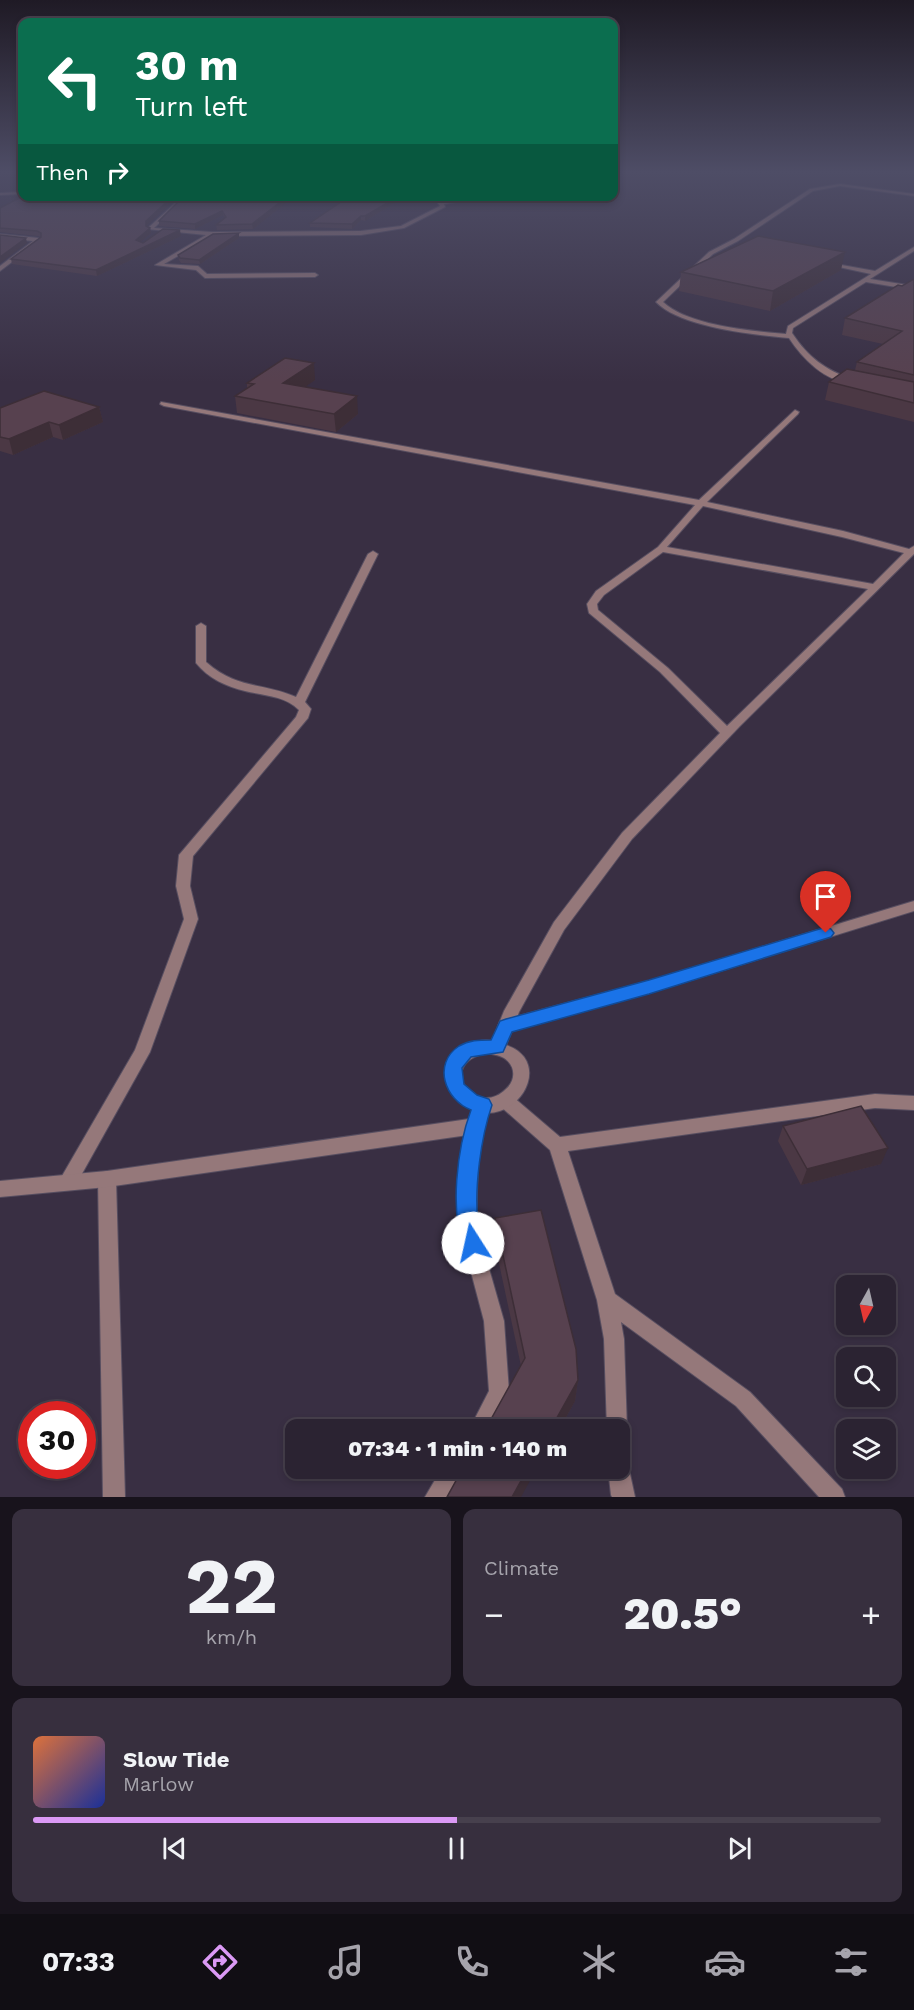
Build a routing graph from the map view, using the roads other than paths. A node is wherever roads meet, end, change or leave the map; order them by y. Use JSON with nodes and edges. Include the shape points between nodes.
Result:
{"nodes":[{"id":1,"x":36,"y":242,"type":"edge"},
{"id":2,"x":198,"y":242,"type":"edge"},
{"id":3,"x":731,"y":243,"type":"joint"},
{"id":4,"x":742,"y":245,"type":"edge"},
{"id":5,"x":914,"y":249,"type":"edge"},
{"id":6,"x":820,"y":262,"type":"edge"},
{"id":7,"x":0,"y":269,"type":"edge"},
{"id":8,"x":876,"y":273,"type":"junction"},
{"id":9,"x":315,"y":275,"type":"dead end"},
{"id":10,"x":866,"y":280,"type":"junction"},
{"id":11,"x":914,"y":288,"type":"edge"},
{"id":12,"x":791,"y":336,"type":"junction"},
{"id":13,"x":855,"y":384,"type":"edge"},
{"id":14,"x":164,"y":404,"type":"dead end"},
{"id":15,"x":795,"y":412,"type":"dead end"},
{"id":16,"x":700,"y":503,"type":"junction"},
{"id":17,"x":661,"y":549,"type":"junction"},
{"id":18,"x":912,"y":550,"type":"edge"},
{"id":19,"x":373,"y":554,"type":"dead end"},
{"id":20,"x":875,"y":587,"type":"junction"},
{"id":21,"x":201,"y":626,"type":"dead end"},
{"id":22,"x":299,"y":702,"type":"junction"},
{"id":23,"x":727,"y":733,"type":"junction"},
{"id":24,"x":914,"y":906,"type":"edge"},
{"id":25,"x":506,"y":1026,"type":"junction"},
{"id":26,"x":497,"y":1047,"type":"junction"},
{"id":27,"x":506,"y":1101,"type":"junction"},
{"id":28,"x":914,"y":1103,"type":"edge"},
{"id":29,"x":483,"y":1105,"type":"junction"},
{"id":30,"x":475,"y":1126,"type":"junction"},
{"id":31,"x":557,"y":1145,"type":"junction"},
{"id":32,"x":107,"y":1179,"type":"junction"},
{"id":33,"x":68,"y":1182,"type":"junction"},
{"id":34,"x":0,"y":1189,"type":"edge"},
{"id":35,"x":607,"y":1300,"type":"junction"},
{"id":36,"x":485,"y":1419,"type":"edge"},
{"id":37,"x":617,"y":1419,"type":"edge"},
{"id":38,"x":448,"y":1479,"type":"edge"},
{"id":39,"x":621,"y":1479,"type":"edge"},
{"id":40,"x":623,"y":1496,"type":"edge"},
{"id":41,"x":114,"y":1497,"type":"edge"},
{"id":42,"x":436,"y":1497,"type":"edge"},
{"id":43,"x":834,"y":1497,"type":"edge"}],
"edges":[{"from":1,"to":7,"type":"street"},
{"from":2,"to":9,"type":"street","via":[[158,265],[198,268],[205,276]]},
{"from":3,"to":4,"type":"street"},
{"from":3,"to":12,"type":"street","via":[[711,253],[659,302],[662,308],[736,329]]},
{"from":5,"to":8,"type":"street"},
{"from":6,"to":8,"type":"street"},
{"from":8,"to":10,"type":"street"},
{"from":10,"to":11,"type":"street"},
{"from":10,"to":12,"type":"street","via":[[790,327]]},
{"from":12,"to":13,"type":"street","via":[[812,364]]},
{"from":14,"to":16,"type":"street"},
{"from":15,"to":16,"type":"street"},
{"from":16,"to":17,"type":"street"},
{"from":16,"to":18,"type":"street"},
{"from":17,"to":20,"type":"street"},
{"from":17,"to":23,"type":"street","via":[[600,593],[592,604],[593,611],[664,670]]},
{"from":18,"to":20,"type":"street"},
{"from":19,"to":22,"type":"street"},
{"from":20,"to":23,"type":"street"},
{"from":21,"to":22,"type":"street","via":[[201,663],[210,672],[238,686]]},
{"from":22,"to":33,"type":"street","via":[[304,709],[302,718],[186,855],[183,886],[192,919],[142,1052]]},
{"from":23,"to":25,"type":"street","via":[[627,837],[559,926]]},
{"from":24,"to":25,"type":"street"},
{"from":25,"to":26,"type":"street"},
{"from":26,"to":27,"type":"street","via":[[515,1058],[521,1067],[521,1086]]},
{"from":26,"to":29,"type":"street","via":[[474,1047],[457,1059],[453,1068],[455,1087],[471,1102]]},
{"from":27,"to":29,"type":"street"},
{"from":27,"to":31,"type":"street"},
{"from":28,"to":31,"type":"street","via":[[875,1101]]},
{"from":29,"to":30,"type":"street"},
{"from":30,"to":32,"type":"street"},
{"from":30,"to":36,"type":"street","via":[[469,1162],[467,1223],[494,1321],[499,1392]]},
{"from":31,"to":35,"type":"street"},
{"from":32,"to":33,"type":"street"},
{"from":32,"to":41,"type":"street"},
{"from":33,"to":34,"type":"street"},
{"from":35,"to":37,"type":"street","via":[[614,1339]]},
{"from":35,"to":43,"type":"street","via":[[743,1399]]},
{"from":38,"to":42,"type":"street"},
{"from":39,"to":40,"type":"street"}]}
